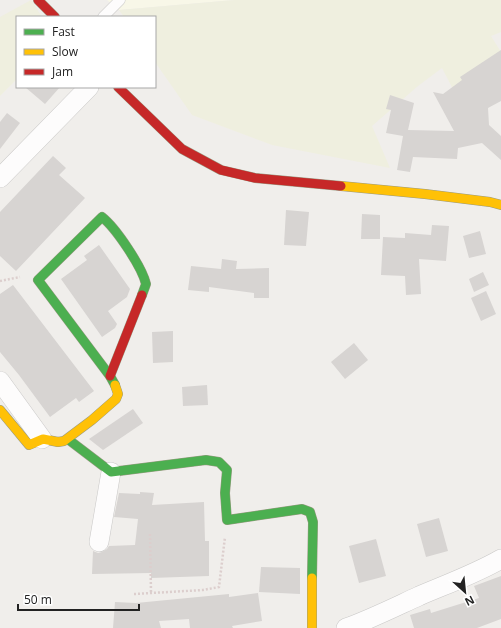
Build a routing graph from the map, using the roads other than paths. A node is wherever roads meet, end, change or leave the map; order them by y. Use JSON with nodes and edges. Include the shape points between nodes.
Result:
{"nodes":[{"id":1,"x":38,"y":0,"type":"edge"},
{"id":2,"x":120,"y":0,"type":"edge"},
{"id":3,"x":54,"y":16,"type":"edge"},
{"id":4,"x":104,"y":16,"type":"edge"},
{"id":5,"x":89,"y":88,"type":"edge"},
{"id":6,"x":119,"y":88,"type":"edge"},
{"id":7,"x":0,"y":178,"type":"edge"},
{"id":8,"x":501,"y":205,"type":"edge"},
{"id":9,"x":110,"y":376,"type":"junction"},
{"id":10,"x":0,"y":381,"type":"edge"},
{"id":11,"x":0,"y":410,"type":"edge"},
{"id":12,"x":42,"y":439,"type":"junction"},
{"id":13,"x":69,"y":440,"type":"junction"},
{"id":14,"x":111,"y":472,"type":"junction"},
{"id":15,"x":99,"y":542,"type":"dead end"},
{"id":16,"x":501,"y":559,"type":"edge"},
{"id":17,"x":312,"y":628,"type":"edge"},
{"id":18,"x":346,"y":628,"type":"edge"}],
"edges":[{"from":1,"to":3,"type":"street"},
{"from":2,"to":4,"type":"lane"},
{"from":5,"to":7,"type":"street"},
{"from":6,"to":8,"type":"street","via":[[182,149],[221,170],[255,178],[424,194]]},
{"from":9,"to":9,"type":"street","via":[[38,280],[102,217],[146,279]]},
{"from":9,"to":13,"type":"street","via":[[119,392],[116,399]]},
{"from":10,"to":12,"type":"street"},
{"from":11,"to":12,"type":"street","via":[[29,445]]},
{"from":12,"to":13,"type":"street","via":[[58,442]]},
{"from":13,"to":14,"type":"street"},
{"from":14,"to":15,"type":"street"},
{"from":14,"to":17,"type":"street","via":[[206,460],[219,462],[227,470],[227,520],[302,509],[310,512],[313,522]]},
{"from":16,"to":18,"type":"street","via":[[484,569]]}]}
